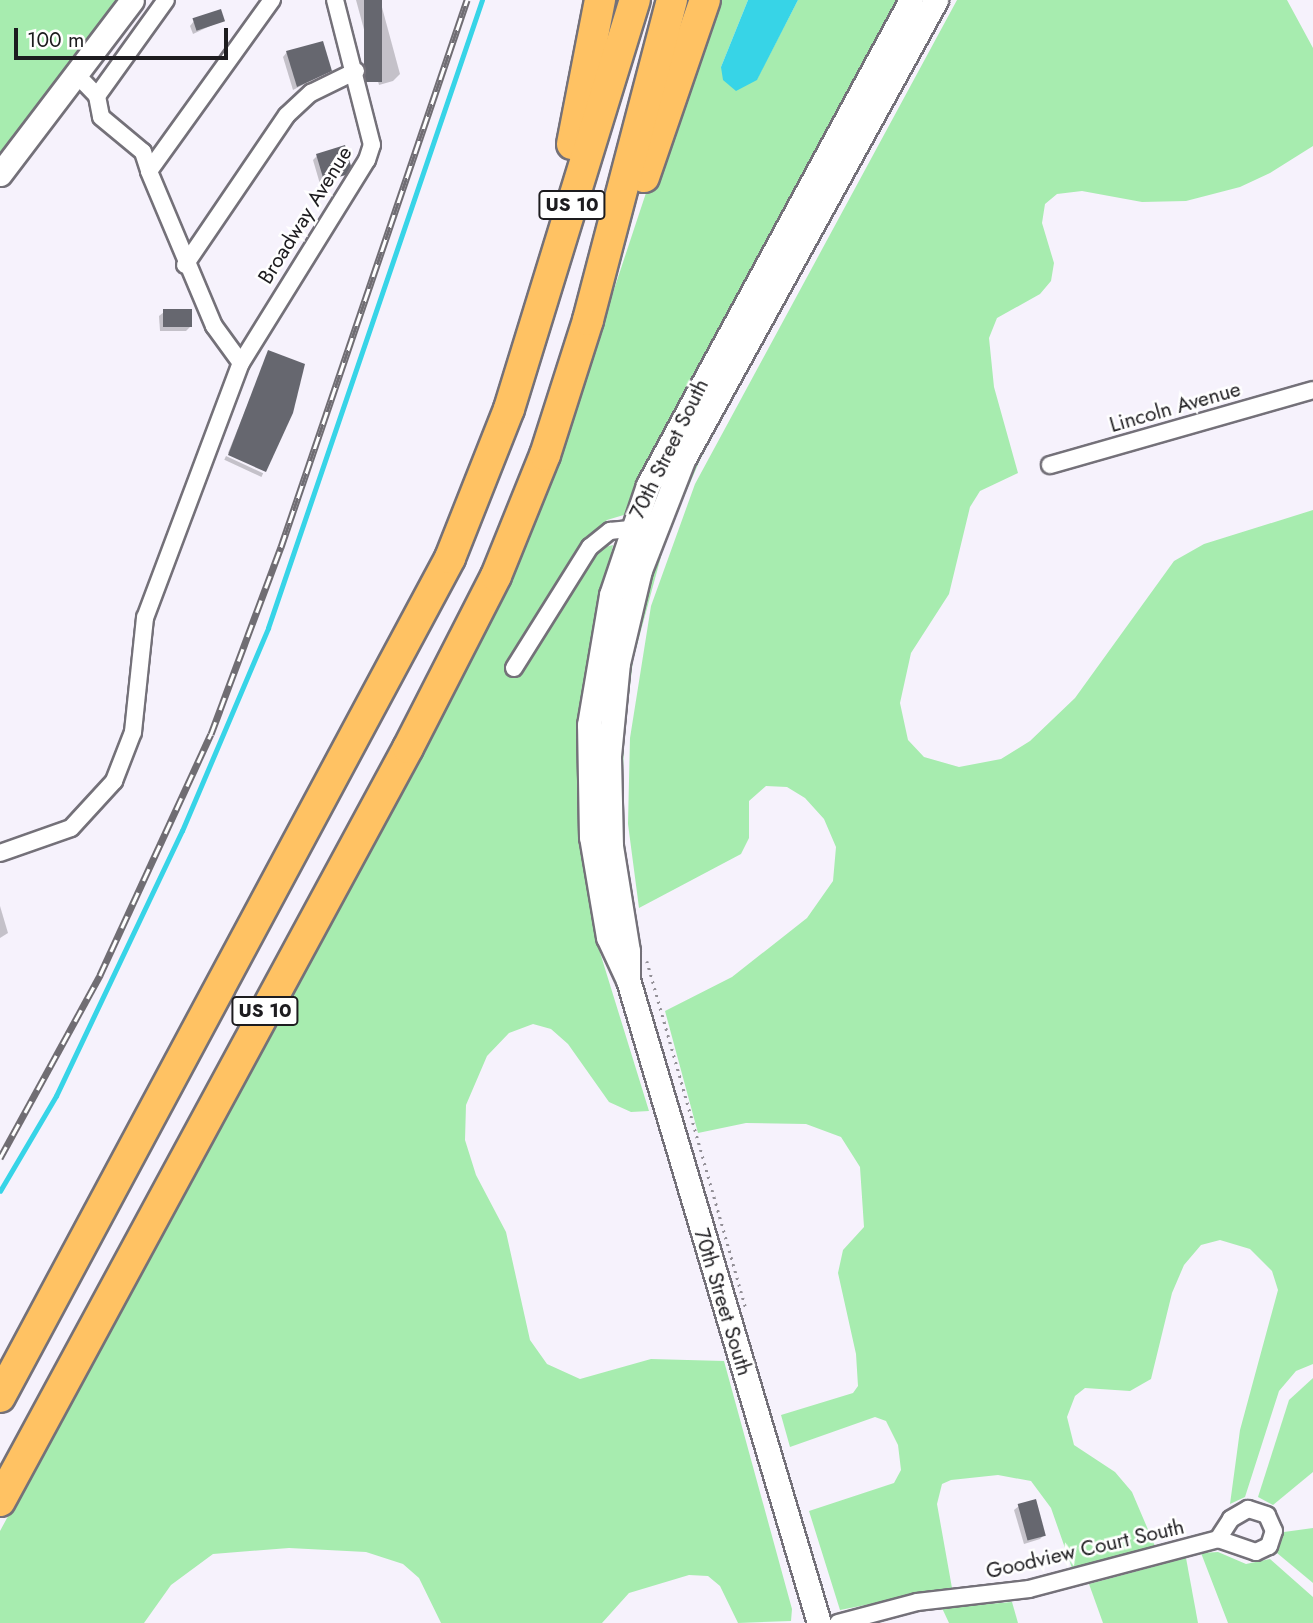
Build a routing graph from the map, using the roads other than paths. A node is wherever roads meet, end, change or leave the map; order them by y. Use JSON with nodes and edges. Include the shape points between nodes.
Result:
{"nodes":[{"id":1,"x":132,"y":0,"type":"edge"},
{"id":2,"x":166,"y":0,"type":"edge"},
{"id":3,"x":272,"y":0,"type":"edge"},
{"id":4,"x":335,"y":0,"type":"edge"},
{"id":5,"x":600,"y":0,"type":"edge"},
{"id":6,"x":635,"y":0,"type":"edge"},
{"id":7,"x":672,"y":0,"type":"edge"},
{"id":8,"x":705,"y":0,"type":"edge"},
{"id":9,"x":911,"y":0,"type":"edge"},
{"id":10,"x":936,"y":0,"type":"edge"},
{"id":11,"x":356,"y":71,"type":"junction"},
{"id":12,"x":75,"y":73,"type":"junction"},
{"id":13,"x":97,"y":96,"type":"junction"},
{"id":14,"x":149,"y":171,"type":"junction"},
{"id":15,"x":0,"y":174,"type":"edge"},
{"id":16,"x":185,"y":265,"type":"junction"},
{"id":17,"x":588,"y":320,"type":"junction"},
{"id":18,"x":241,"y":363,"type":"junction"},
{"id":19,"x":1313,"y":390,"type":"edge"},
{"id":20,"x":509,"y":409,"type":"junction"},
{"id":21,"x":1050,"y":465,"type":"dead end"},
{"id":22,"x":630,"y":529,"type":"junction"},
{"id":23,"x":514,"y":668,"type":"dead end"},
{"id":24,"x":0,"y":853,"type":"edge"},
{"id":25,"x":628,"y":980,"type":"junction"},
{"id":26,"x":0,"y":1397,"type":"edge"},
{"id":27,"x":0,"y":1501,"type":"edge"},
{"id":28,"x":1218,"y":1539,"type":"dead end"},
{"id":29,"x":819,"y":1623,"type":"edge"},
{"id":30,"x":838,"y":1623,"type":"edge"}],
"edges":[{"from":1,"to":12,"type":"main road"},
{"from":2,"to":13,"type":"street"},
{"from":3,"to":14,"type":"street"},
{"from":4,"to":11,"type":"street","name":"Broadway Avenue"},
{"from":5,"to":20,"type":"highway","via":[[578,117]]},
{"from":6,"to":20,"type":"highway","number":"US 10"},
{"from":7,"to":17,"type":"highway","number":"US 10"},
{"from":8,"to":17,"type":"highway","via":[[615,263]]},
{"from":9,"to":22,"type":"main road","name":"70th Street South","via":[[665,449]]},
{"from":10,"to":25,"type":"main road","name":"70th Street South","via":[[683,460],[640,570],[618,663],[609,756],[611,846],[628,951]]},
{"from":11,"to":16,"type":"street","via":[[312,93],[287,115]]},
{"from":11,"to":18,"type":"street","name":"Broadway Avenue","via":[[372,138],[367,160]]},
{"from":12,"to":13,"type":"street"},
{"from":12,"to":15,"type":"main road"},
{"from":13,"to":14,"type":"street","via":[[101,117],[143,152]]},
{"from":14,"to":16,"type":"street"},
{"from":16,"to":18,"type":"street","via":[[214,326]]},
{"from":17,"to":27,"type":"highway","number":"US 10","via":[[541,467],[469,633]]},
{"from":18,"to":24,"type":"street","name":"Broadway Avenue","via":[[145,618],[133,732],[114,781],[71,828]]},
{"from":19,"to":21,"type":"street","name":"Lincoln Avenue"},
{"from":20,"to":26,"type":"highway","number":"US 10","via":[[463,530],[421,618]]},
{"from":22,"to":23,"type":"street","via":[[610,531],[590,548]]},
{"from":22,"to":25,"type":"main road","name":"70th Street South","via":[[597,658],[588,754],[600,895],[613,956]]},
{"from":25,"to":29,"type":"main road","name":"70th Street South"},
{"from":28,"to":30,"type":"street","name":"Goodview Court South","via":[[1029,1589],[917,1602]]}]}
